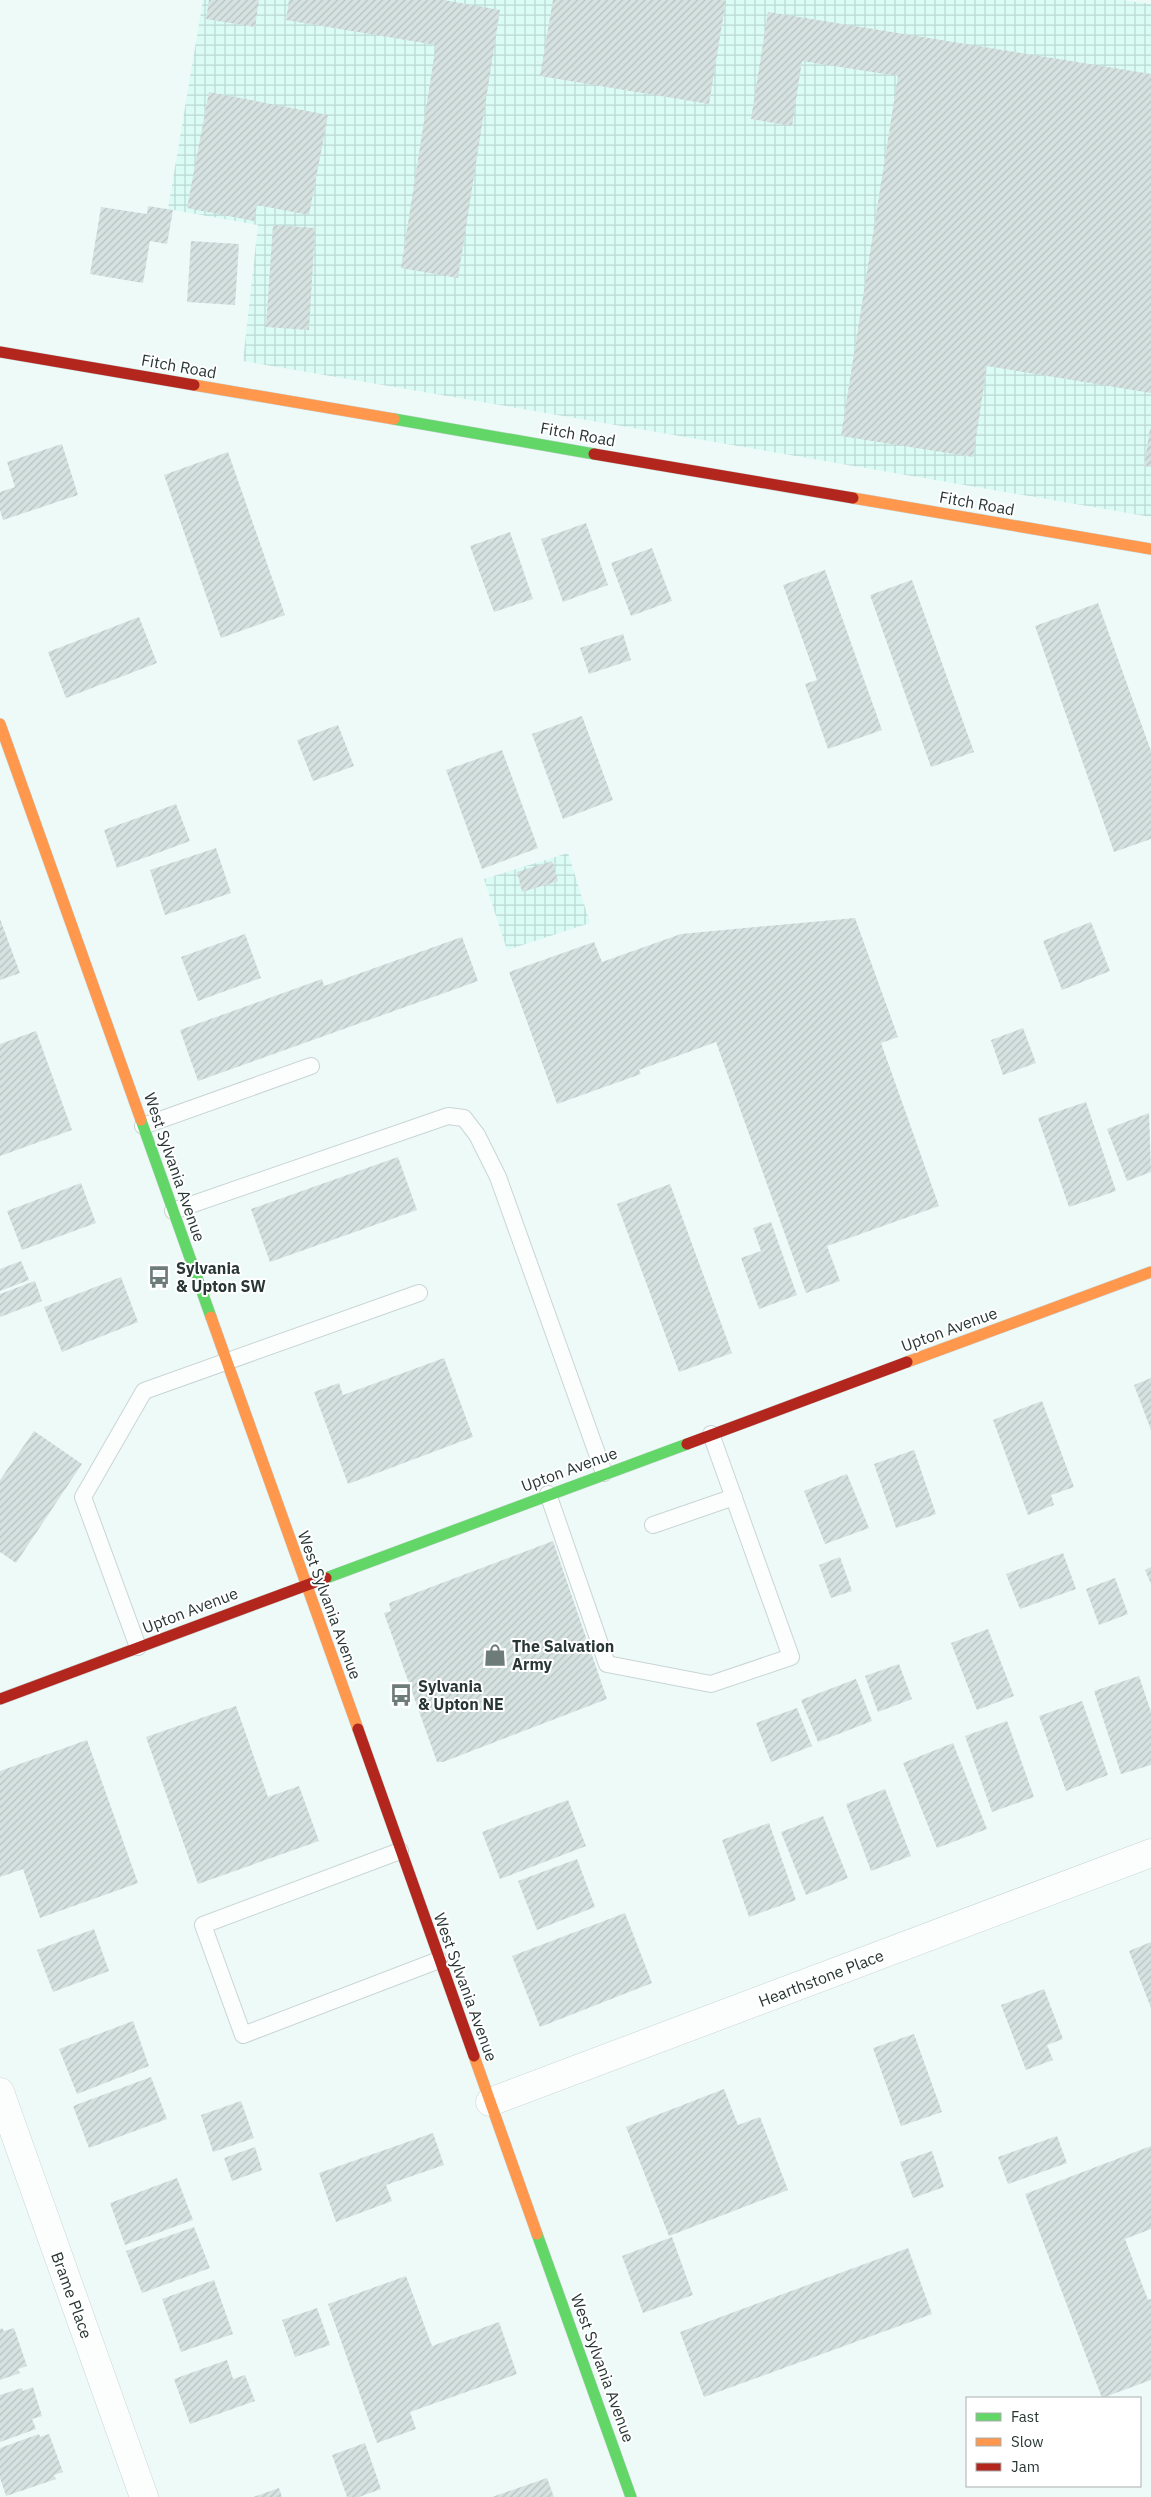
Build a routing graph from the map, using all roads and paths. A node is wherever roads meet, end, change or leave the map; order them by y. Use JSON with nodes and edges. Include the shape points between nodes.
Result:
{"nodes":[{"id":1,"x":0,"y":352,"type":"edge"},
{"id":2,"x":1151,"y":549,"type":"edge"},
{"id":3,"x":0,"y":724,"type":"edge"},
{"id":4,"x":311,"y":1066,"type":"dead end"},
{"id":5,"x":143,"y":1126,"type":"junction"},
{"id":6,"x":173,"y":1211,"type":"junction"},
{"id":7,"x":1151,"y":1272,"type":"edge"},
{"id":8,"x":419,"y":1293,"type":"dead end"},
{"id":9,"x":226,"y":1362,"type":"junction"},
{"id":10,"x":711,"y":1434,"type":"junction"},
{"id":11,"x":604,"y":1473,"type":"junction"},
{"id":12,"x":548,"y":1494,"type":"junction"},
{"id":13,"x":734,"y":1497,"type":"junction"},
{"id":14,"x":653,"y":1525,"type":"dead end"},
{"id":15,"x":305,"y":1584,"type":"junction"},
{"id":16,"x":138,"y":1647,"type":"junction"},
{"id":17,"x":0,"y":1699,"type":"edge"},
{"id":18,"x":400,"y":1851,"type":"junction"},
{"id":19,"x":1151,"y":1853,"type":"edge"},
{"id":20,"x":439,"y":1960,"type":"junction"},
{"id":21,"x":0,"y":2092,"type":"edge"},
{"id":22,"x":490,"y":2102,"type":"junction"},
{"id":23,"x":144,"y":2497,"type":"edge"},
{"id":24,"x":632,"y":2497,"type":"edge"}],
"edges":[{"from":1,"to":2,"type":"street","name":"Fitch Road"},
{"from":3,"to":5,"type":"street","name":"West Sylvania Avenue"},
{"from":4,"to":5,"type":"lane"},
{"from":5,"to":6,"type":"street","name":"West Sylvania Avenue"},
{"from":6,"to":9,"type":"street","name":"West Sylvania Avenue"},
{"from":6,"to":11,"type":"lane","via":[[448,1116],[464,1118],[477,1135],[498,1177]]},
{"from":7,"to":10,"type":"street","name":"Upton Avenue"},
{"from":8,"to":9,"type":"lane"},
{"from":9,"to":15,"type":"street","name":"West Sylvania Avenue"},
{"from":9,"to":16,"type":"lane","via":[[144,1390],[83,1497]]},
{"from":10,"to":11,"type":"street","name":"Upton Avenue"},
{"from":10,"to":13,"type":"lane"},
{"from":11,"to":12,"type":"street","name":"Upton Avenue"},
{"from":12,"to":13,"type":"lane","via":[[607,1664],[711,1684],[791,1656]]},
{"from":12,"to":15,"type":"street","name":"Upton Avenue"},
{"from":13,"to":14,"type":"lane"},
{"from":15,"to":16,"type":"street","name":"Upton Avenue"},
{"from":15,"to":18,"type":"street","name":"West Sylvania Avenue"},
{"from":16,"to":17,"type":"street","name":"Upton Avenue"},
{"from":18,"to":20,"type":"street","name":"West Sylvania Avenue"},
{"from":18,"to":20,"type":"lane","via":[[203,1925],[206,1934],[243,2035]]},
{"from":19,"to":22,"type":"street","name":"Hearthstone Place"},
{"from":20,"to":22,"type":"street","name":"West Sylvania Avenue"},
{"from":21,"to":23,"type":"street","name":"Brame Place"},
{"from":22,"to":24,"type":"street","name":"West Sylvania Avenue"}]}
